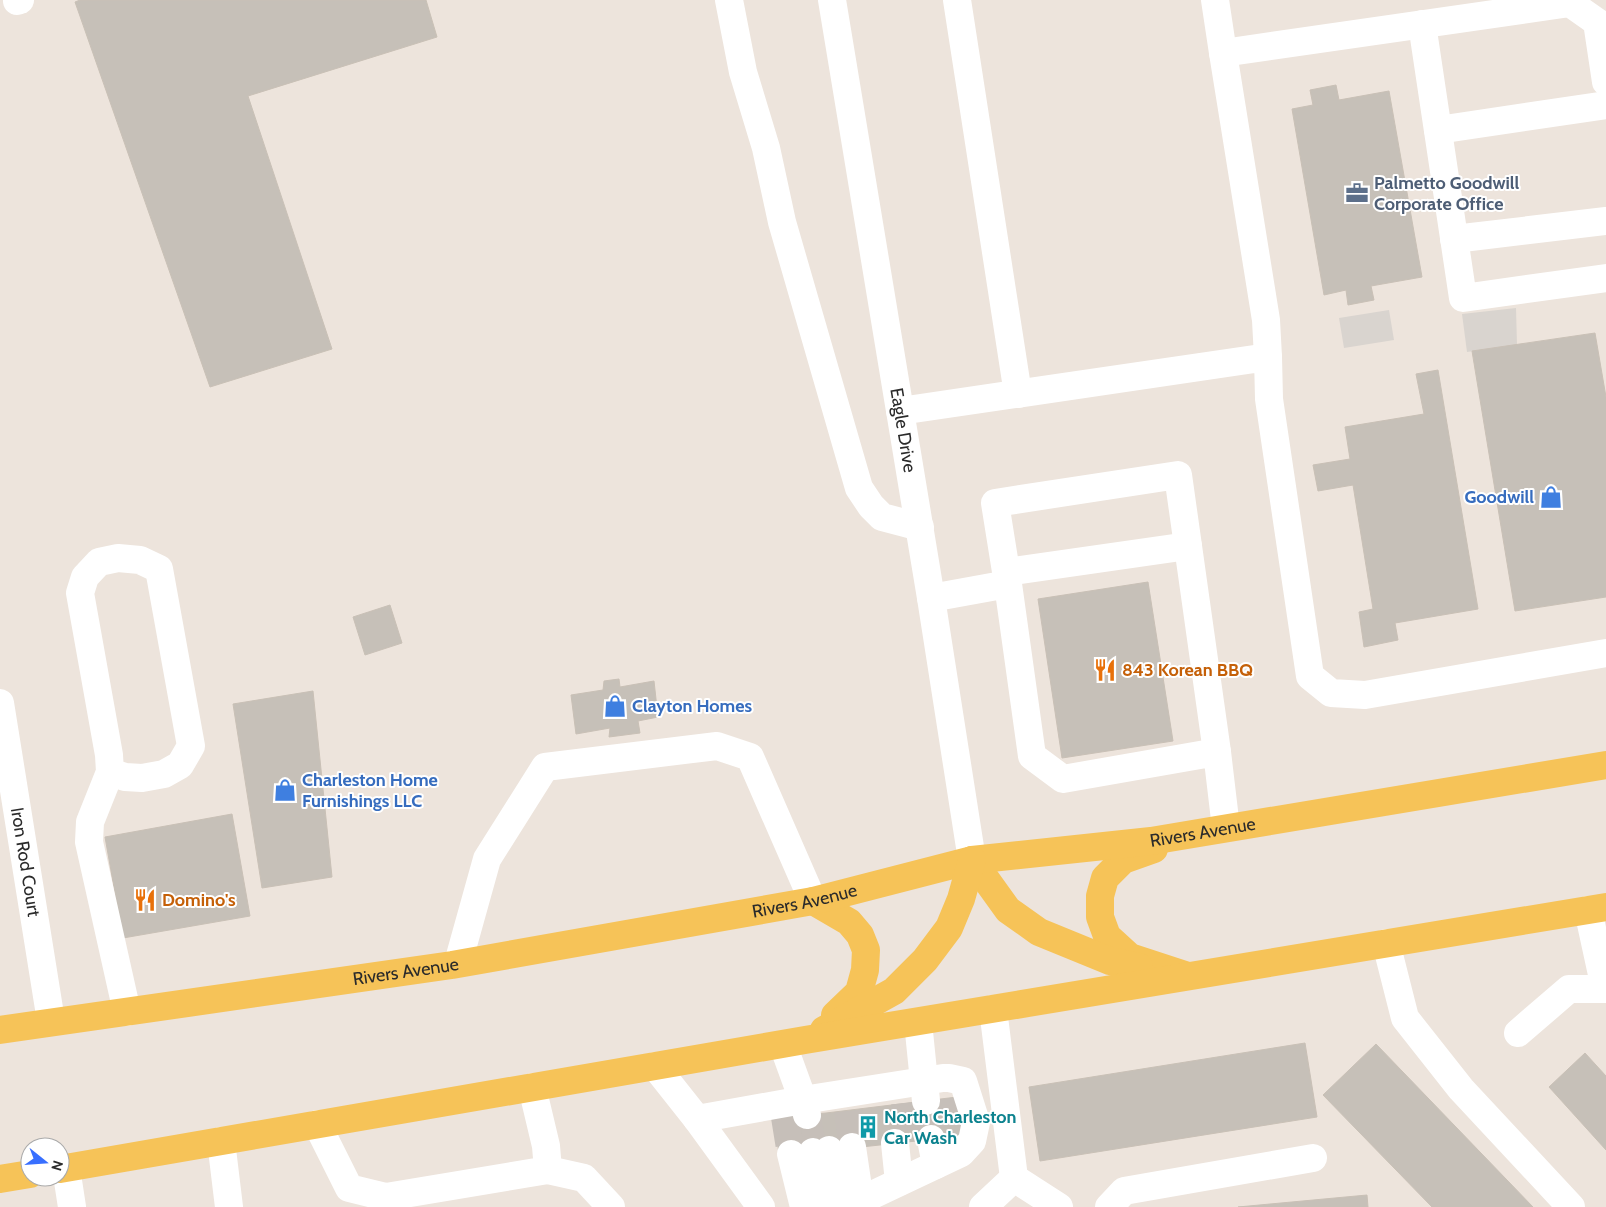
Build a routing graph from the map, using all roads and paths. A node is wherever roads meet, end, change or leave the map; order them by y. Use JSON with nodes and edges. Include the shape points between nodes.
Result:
{"nodes":[{"id":1,"x":729,"y":0,"type":"edge"},
{"id":2,"x":832,"y":0,"type":"edge"},
{"id":3,"x":957,"y":0,"type":"edge"},
{"id":4,"x":1215,"y":0,"type":"edge"},
{"id":5,"x":1422,"y":24,"type":"junction"},
{"id":6,"x":1223,"y":53,"type":"junction"},
{"id":7,"x":1606,"y":82,"type":"edge"},
{"id":8,"x":1606,"y":105,"type":"edge"},
{"id":9,"x":1438,"y":130,"type":"junction"},
{"id":10,"x":1606,"y":220,"type":"edge"},
{"id":11,"x":1454,"y":239,"type":"junction"},
{"id":12,"x":1606,"y":278,"type":"edge"},
{"id":13,"x":1268,"y":357,"type":"junction"},
{"id":14,"x":1018,"y":394,"type":"junction"},
{"id":15,"x":900,"y":411,"type":"junction"},
{"id":16,"x":920,"y":527,"type":"junction"},
{"id":17,"x":1188,"y":546,"type":"junction"},
{"id":18,"x":1007,"y":578,"type":"junction"},
{"id":19,"x":931,"y":598,"type":"junction"},
{"id":20,"x":1606,"y":653,"type":"edge"},
{"id":21,"x":0,"y":703,"type":"edge"},
{"id":22,"x":1217,"y":752,"type":"junction"},
{"id":23,"x":1606,"y":765,"type":"edge"},
{"id":24,"x":110,"y":772,"type":"junction"},
{"id":25,"x":1214,"y":830,"type":"junction"},
{"id":26,"x":972,"y":860,"type":"junction"},
{"id":27,"x":813,"y":901,"type":"junction"},
{"id":28,"x":1597,"y":908,"type":"edge"},
{"id":29,"x":1386,"y":944,"type":"junction"},
{"id":30,"x":458,"y":964,"type":"junction"},
{"id":31,"x":1188,"y":976,"type":"junction"},
{"id":32,"x":1606,"y":984,"type":"edge"},
{"id":33,"x":1606,"y":989,"type":"edge"},
{"id":34,"x":993,"y":1009,"type":"junction"},
{"id":35,"x":127,"y":1012,"type":"junction"},
{"id":36,"x":51,"y":1022,"type":"junction"},
{"id":37,"x":918,"y":1022,"type":"junction"},
{"id":38,"x":0,"y":1030,"type":"edge"},
{"id":39,"x":1518,"y":1033,"type":"dead end"},
{"id":40,"x":794,"y":1042,"type":"junction"},
{"id":41,"x":655,"y":1066,"type":"junction"},
{"id":42,"x":532,"y":1087,"type":"junction"},
{"id":43,"x":916,"y":1093,"type":"junction"},
{"id":44,"x":815,"y":1106,"type":"junction"},
{"id":45,"x":697,"y":1119,"type":"junction"},
{"id":46,"x":317,"y":1124,"type":"junction"},
{"id":47,"x":221,"y":1141,"type":"junction"},
{"id":48,"x":821,"y":1151,"type":"junction"},
{"id":49,"x":1313,"y":1158,"type":"dead end"},
{"id":50,"x":70,"y":1167,"type":"edge"},
{"id":51,"x":548,"y":1170,"type":"junction"},
{"id":52,"x":20,"y":1176,"type":"edge"},
{"id":53,"x":1014,"y":1178,"type":"junction"},
{"id":54,"x":0,"y":1179,"type":"edge"},
{"id":55,"x":67,"y":1187,"type":"edge"},
{"id":56,"x":350,"y":1197,"type":"edge"},
{"id":57,"x":603,"y":1203,"type":"edge"},
{"id":58,"x":850,"y":1205,"type":"edge"},
{"id":59,"x":72,"y":1207,"type":"edge"},
{"id":60,"x":229,"y":1207,"type":"edge"},
{"id":61,"x":761,"y":1207,"type":"edge"},
{"id":62,"x":804,"y":1207,"type":"edge"},
{"id":63,"x":822,"y":1207,"type":"edge"},
{"id":64,"x":983,"y":1207,"type":"edge"},
{"id":65,"x":1059,"y":1207,"type":"edge"},
{"id":66,"x":1109,"y":1207,"type":"edge"},
{"id":67,"x":1571,"y":1207,"type":"edge"}],
"edges":[{"from":1,"to":16,"type":"street","via":[[782,222],[859,488],[882,517]]},
{"from":2,"to":15,"type":"street","name":"Eagle Drive"},
{"from":3,"to":14,"type":"street"},
{"from":4,"to":6,"type":"street"},
{"from":5,"to":6,"type":"street"},
{"from":5,"to":7,"type":"street","via":[[1570,3],[1597,22]]},
{"from":5,"to":9,"type":"street"},
{"from":6,"to":13,"type":"street","via":[[1266,320]]},
{"from":8,"to":9,"type":"street"},
{"from":9,"to":11,"type":"street"},
{"from":10,"to":11,"type":"street"},
{"from":11,"to":12,"type":"street","via":[[1463,298]]},
{"from":13,"to":14,"type":"street"},
{"from":13,"to":20,"type":"street","via":[[1269,399],[1310,676],[1331,693],[1365,695]]},
{"from":14,"to":15,"type":"street"},
{"from":15,"to":16,"type":"street","name":"Eagle Drive"},
{"from":16,"to":19,"type":"street","name":"Eagle Drive"},
{"from":17,"to":18,"type":"street"},
{"from":17,"to":18,"type":"street","via":[[1178,475],[995,503]]},
{"from":17,"to":22,"type":"street"},
{"from":18,"to":19,"type":"street"},
{"from":18,"to":22,"type":"street","via":[[1032,756],[1062,779]]},
{"from":19,"to":26,"type":"street","name":"Eagle Drive"},
{"from":21,"to":36,"type":"street","name":"Iron Rod Court"},
{"from":22,"to":25,"type":"street"},
{"from":23,"to":25,"type":"main road","name":"Rivers Avenue"},
{"from":24,"to":24,"type":"street","via":[[80,593],[84,577],[99,562],[118,558],[140,560],[159,569],[190,746],[180,765],[164,774],[142,778]]},
{"from":24,"to":35,"type":"street","via":[[90,822],[89,842]]},
{"from":25,"to":26,"type":"main road","name":"Rivers Avenue","via":[[1151,841]]},
{"from":25,"to":31,"type":"main road","via":[[1123,860],[1106,878],[1100,896],[1100,917],[1107,936],[1130,956]]},
{"from":26,"to":27,"type":"main road","name":"Rivers Avenue"},
{"from":26,"to":31,"type":"main road","via":[[1008,910],[1039,932],[1110,961]]},
{"from":26,"to":40,"type":"main road","via":[[949,928],[925,960],[894,991]]},
{"from":27,"to":30,"type":"main road","name":"Rivers Avenue"},
{"from":27,"to":30,"type":"street","via":[[750,757],[716,746],[545,767],[487,859]]},
{"from":27,"to":40,"type":"main road","via":[[849,922],[860,935],[866,950],[865,970],[859,992],[841,1010]]},
{"from":28,"to":29,"type":"main road"},
{"from":28,"to":32,"type":"street"},
{"from":29,"to":31,"type":"main road"},
{"from":29,"to":67,"type":"street","via":[[1405,1018],[1461,1090]]},
{"from":30,"to":35,"type":"main road","name":"Rivers Avenue"},
{"from":31,"to":34,"type":"main road"},
{"from":33,"to":39,"type":"street","via":[[1570,989]]},
{"from":34,"to":37,"type":"main road"},
{"from":34,"to":53,"type":"street"},
{"from":35,"to":36,"type":"main road","name":"Rivers Avenue"},
{"from":36,"to":38,"type":"main road","name":"Rivers Avenue"},
{"from":37,"to":40,"type":"main road"},
{"from":37,"to":43,"type":"street"},
{"from":40,"to":41,"type":"main road"},
{"from":40,"to":44,"type":"street"},
{"from":41,"to":42,"type":"main road"},
{"from":41,"to":45,"type":"street"},
{"from":42,"to":46,"type":"main road"},
{"from":42,"to":51,"type":"street","via":[[546,1146]]},
{"from":43,"to":44,"type":"street"},
{"from":43,"to":58,"type":"street","via":[[949,1078],[963,1081],[976,1122],[972,1141],[961,1153],[923,1155]]},
{"from":44,"to":45,"type":"street"},
{"from":45,"to":61,"type":"street"},
{"from":46,"to":47,"type":"main road"},
{"from":46,"to":56,"type":"street"},
{"from":47,"to":50,"type":"main road"},
{"from":47,"to":60,"type":"street"},
{"from":48,"to":58,"type":"street"},
{"from":48,"to":62,"type":"street"},
{"from":48,"to":63,"type":"street"},
{"from":49,"to":66,"type":"street","via":[[1124,1191]]},
{"from":51,"to":56,"type":"street","via":[[386,1197]]},
{"from":51,"to":57,"type":"street","via":[[584,1178]]},
{"from":52,"to":54,"type":"main road"},
{"from":53,"to":64,"type":"street"},
{"from":53,"to":65,"type":"street"},
{"from":55,"to":59,"type":"street"}]}
